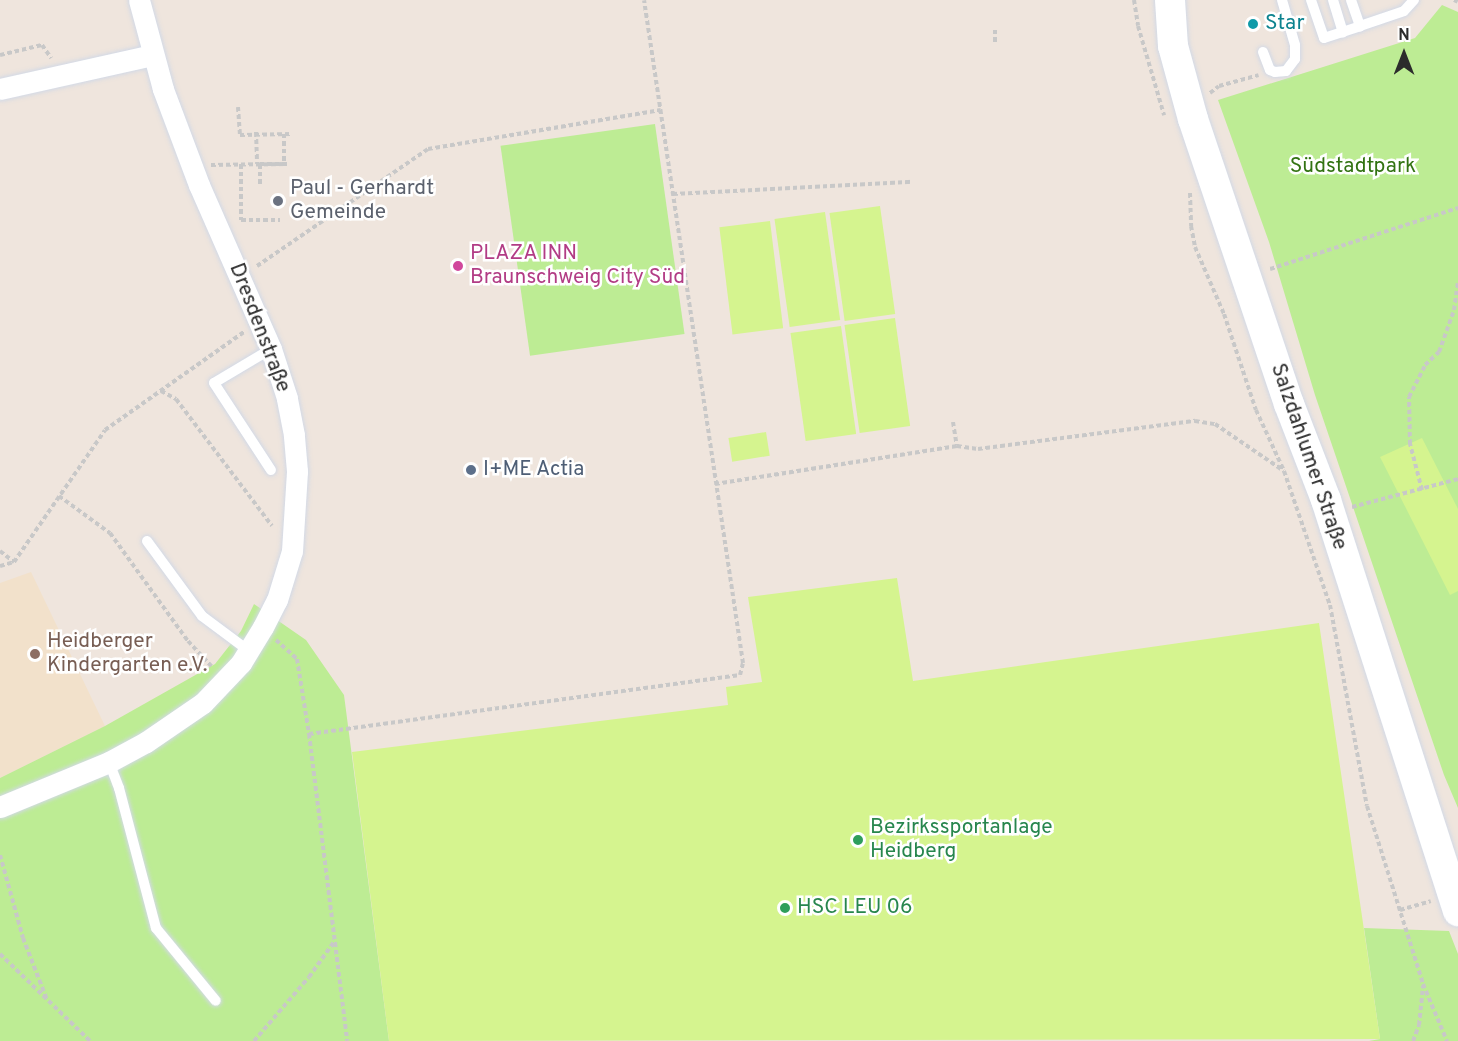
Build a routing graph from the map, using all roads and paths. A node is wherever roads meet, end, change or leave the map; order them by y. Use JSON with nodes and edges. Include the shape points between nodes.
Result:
{"nodes":[{"id":1,"x":139,"y":0,"type":"edge"},
{"id":2,"x":644,"y":0,"type":"edge"},
{"id":3,"x":1134,"y":0,"type":"edge"},
{"id":4,"x":1170,"y":0,"type":"edge"},
{"id":5,"x":1282,"y":0,"type":"edge"},
{"id":6,"x":1311,"y":0,"type":"edge"},
{"id":7,"x":1333,"y":0,"type":"edge"},
{"id":8,"x":1351,"y":0,"type":"edge"},
{"id":9,"x":1414,"y":0,"type":"edge"},
{"id":10,"x":1360,"y":26,"type":"junction"},
{"id":11,"x":995,"y":30,"type":"dead end"},
{"id":12,"x":1343,"y":32,"type":"junction"},
{"id":13,"x":995,"y":42,"type":"dead end"},
{"id":14,"x":1263,"y":52,"type":"dead end"},
{"id":15,"x":0,"y":55,"type":"edge"},
{"id":16,"x":152,"y":55,"type":"junction"},
{"id":17,"x":57,"y":66,"type":"dead end"},
{"id":18,"x":1275,"y":72,"type":"junction"},
{"id":19,"x":0,"y":89,"type":"edge"},
{"id":20,"x":1202,"y":99,"type":"dead end"},
{"id":21,"x":238,"y":107,"type":"dead end"},
{"id":22,"x":661,"y":110,"type":"junction"},
{"id":23,"x":1167,"y":121,"type":"dead end"},
{"id":24,"x":256,"y":134,"type":"junction"},
{"id":25,"x":284,"y":134,"type":"junction"},
{"id":26,"x":291,"y":134,"type":"dead end"},
{"id":27,"x":241,"y":164,"type":"junction"},
{"id":28,"x":258,"y":164,"type":"junction"},
{"id":29,"x":212,"y":165,"type":"dead end"},
{"id":30,"x":913,"y":182,"type":"dead end"},
{"id":31,"x":260,"y":186,"type":"dead end"},
{"id":32,"x":1190,"y":190,"type":"dead end"},
{"id":33,"x":673,"y":194,"type":"junction"},
{"id":34,"x":1458,"y":208,"type":"edge"},
{"id":35,"x":280,"y":220,"type":"dead end"},
{"id":36,"x":241,"y":277,"type":"junction"},
{"id":37,"x":1246,"y":277,"type":"junction"},
{"id":38,"x":1458,"y":283,"type":"edge"},
{"id":39,"x":1456,"y":310,"type":"edge"},
{"id":40,"x":246,"y":330,"type":"dead end"},
{"id":41,"x":271,"y":349,"type":"junction"},
{"id":42,"x":161,"y":391,"type":"junction"},
{"id":43,"x":953,"y":422,"type":"dead end"},
{"id":44,"x":957,"y":446,"type":"junction"},
{"id":45,"x":271,"y":470,"type":"dead end"},
{"id":46,"x":1284,"y":471,"type":"junction"},
{"id":47,"x":1292,"y":477,"type":"dead end"},
{"id":48,"x":1458,"y":479,"type":"edge"},
{"id":49,"x":715,"y":484,"type":"junction"},
{"id":50,"x":1422,"y":490,"type":"junction"},
{"id":51,"x":59,"y":496,"type":"junction"},
{"id":52,"x":1326,"y":500,"type":"junction"},
{"id":53,"x":147,"y":541,"type":"dead end"},
{"id":54,"x":292,"y":550,"type":"junction"},
{"id":55,"x":0,"y":551,"type":"edge"},
{"id":56,"x":14,"y":562,"type":"junction"},
{"id":57,"x":0,"y":566,"type":"edge"},
{"id":58,"x":263,"y":627,"type":"junction"},
{"id":59,"x":249,"y":651,"type":"junction"},
{"id":60,"x":225,"y":680,"type":"junction"},
{"id":61,"x":309,"y":734,"type":"junction"},
{"id":62,"x":109,"y":762,"type":"junction"},
{"id":63,"x":0,"y":807,"type":"edge"},
{"id":64,"x":0,"y":855,"type":"edge"},
{"id":65,"x":1455,"y":902,"type":"edge"},
{"id":66,"x":1400,"y":910,"type":"junction"},
{"id":67,"x":334,"y":942,"type":"junction"},
{"id":68,"x":0,"y":954,"type":"edge"},
{"id":69,"x":1423,"y":984,"type":"junction"},
{"id":70,"x":46,"y":1000,"type":"junction"},
{"id":71,"x":216,"y":1000,"type":"dead end"},
{"id":72,"x":90,"y":1041,"type":"edge"},
{"id":73,"x":254,"y":1041,"type":"edge"},
{"id":74,"x":346,"y":1041,"type":"edge"},
{"id":75,"x":1413,"y":1041,"type":"edge"},
{"id":76,"x":1447,"y":1041,"type":"edge"}],
"edges":[{"from":1,"to":16,"type":"street","name":"Dresdenstraße"},
{"from":2,"to":22,"type":"path"},
{"from":3,"to":23,"type":"path"},
{"from":4,"to":37,"type":"main road","name":"Salzdahlumer Straße","via":[[1178,66]]},
{"from":5,"to":18,"type":"lane","via":[[1295,45],[1295,59],[1286,70]]},
{"from":6,"to":12,"type":"lane","via":[[1324,38]]},
{"from":7,"to":12,"type":"lane"},
{"from":8,"to":10,"type":"lane"},
{"from":9,"to":10,"type":"lane","via":[[1404,11]]},
{"from":10,"to":12,"type":"lane"},
{"from":11,"to":13,"type":"path"},
{"from":14,"to":18,"type":"lane","via":[[1270,70]]},
{"from":15,"to":17,"type":"path","via":[[42,45]]},
{"from":16,"to":19,"type":"street"},
{"from":16,"to":36,"type":"street","name":"Dresdenstraße","via":[[199,184]]},
{"from":18,"to":20,"type":"path","via":[[1219,86]]},
{"from":21,"to":24,"type":"path","via":[[240,135]]},
{"from":22,"to":33,"type":"path"},
{"from":22,"to":36,"type":"path","via":[[428,149]]},
{"from":24,"to":25,"type":"path"},
{"from":24,"to":28,"type":"path"},
{"from":25,"to":26,"type":"path"},
{"from":25,"to":28,"type":"path","via":[[284,164]]},
{"from":27,"to":28,"type":"path"},
{"from":27,"to":29,"type":"path"},
{"from":27,"to":35,"type":"path","via":[[242,220]]},
{"from":28,"to":31,"type":"path"},
{"from":30,"to":33,"type":"path"},
{"from":32,"to":46,"type":"path","via":[[1196,247],[1224,314],[1256,410]]},
{"from":33,"to":49,"type":"path"},
{"from":34,"to":37,"type":"path"},
{"from":36,"to":41,"type":"street","name":"Dresdenstraße"},
{"from":37,"to":52,"type":"main road","name":"Salzdahlumer Straße"},
{"from":38,"to":39,"type":"path"},
{"from":39,"to":50,"type":"path","via":[[1439,352],[1425,365],[1409,397],[1410,444]]},
{"from":40,"to":42,"type":"path"},
{"from":41,"to":45,"type":"lane","via":[[214,383]]},
{"from":41,"to":54,"type":"street","name":"Dresdenstraße","via":[[294,435],[297,501]]},
{"from":42,"to":51,"type":"path","via":[[105,430]]},
{"from":42,"to":54,"type":"path","via":[[176,399]]},
{"from":43,"to":44,"type":"path"},
{"from":44,"to":46,"type":"path","via":[[978,449],[1196,421],[1215,424]]},
{"from":44,"to":49,"type":"path"},
{"from":46,"to":47,"type":"path"},
{"from":46,"to":66,"type":"path","via":[[1330,605],[1367,806]]},
{"from":48,"to":50,"type":"path"},
{"from":49,"to":61,"type":"path","via":[[743,663],[740,675]]},
{"from":50,"to":52,"type":"path","via":[[1350,508],[1339,508]]},
{"from":51,"to":56,"type":"path"},
{"from":51,"to":60,"type":"path","via":[[110,533],[188,641]]},
{"from":52,"to":65,"type":"main road","name":"Salzdahlumer Straße"},
{"from":53,"to":59,"type":"lane","via":[[202,616]]},
{"from":54,"to":58,"type":"street","name":"Dresdenstraße","via":[[277,600]]},
{"from":55,"to":56,"type":"path"},
{"from":56,"to":57,"type":"path"},
{"from":58,"to":59,"type":"street","name":"Dresdenstraße"},
{"from":58,"to":61,"type":"path","via":[[297,659]]},
{"from":59,"to":60,"type":"street","name":"Dresdenstraße"},
{"from":60,"to":62,"type":"street","name":"Dresdenstraße","via":[[181,720]]},
{"from":61,"to":67,"type":"path"},
{"from":62,"to":63,"type":"street","name":"Dresdenstraße"},
{"from":62,"to":71,"type":"lane","via":[[156,928]]},
{"from":64,"to":70,"type":"path","via":[[23,938]]},
{"from":65,"to":66,"type":"path"},
{"from":66,"to":69,"type":"path"},
{"from":67,"to":73,"type":"path"},
{"from":67,"to":74,"type":"path"},
{"from":68,"to":70,"type":"path"},
{"from":69,"to":75,"type":"path","via":[[1419,1025]]},
{"from":69,"to":76,"type":"path"},
{"from":70,"to":72,"type":"path"}]}
